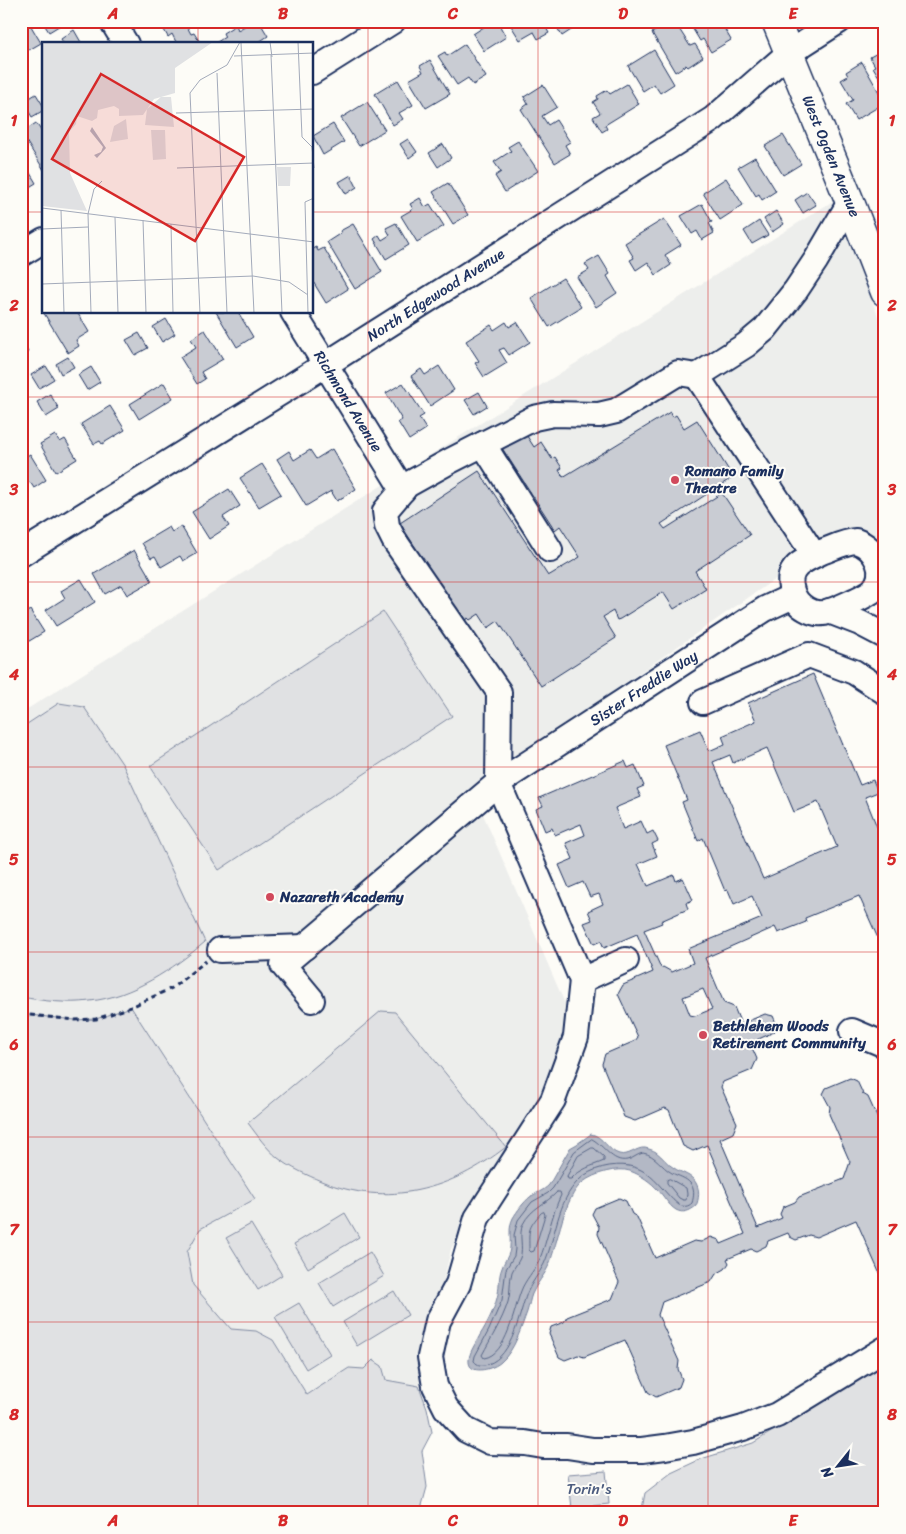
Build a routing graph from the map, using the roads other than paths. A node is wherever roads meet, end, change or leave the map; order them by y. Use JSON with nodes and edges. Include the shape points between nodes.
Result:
{"nodes":[{"id":1,"x":112,"y":21,"type":"edge"},
{"id":2,"x":393,"y":21,"type":"edge"},
{"id":3,"x":776,"y":21,"type":"edge"},
{"id":4,"x":838,"y":21,"type":"edge"},
{"id":5,"x":125,"y":42,"type":"edge"},
{"id":6,"x":789,"y":53,"type":"junction"},
{"id":7,"x":314,"y":71,"type":"edge"},
{"id":8,"x":850,"y":202,"type":"junction"},
{"id":9,"x":42,"y":241,"type":"edge"},
{"id":10,"x":21,"y":254,"type":"edge"},
{"id":11,"x":883,"y":283,"type":"edge"},
{"id":12,"x":293,"y":314,"type":"edge"},
{"id":13,"x":325,"y":365,"type":"junction"},
{"id":14,"x":697,"y":376,"type":"junction"},
{"id":15,"x":483,"y":444,"type":"junction"},
{"id":16,"x":403,"y":490,"type":"junction"},
{"id":17,"x":550,"y":550,"type":"dead end"},
{"id":18,"x":21,"y":554,"type":"edge"},
{"id":19,"x":814,"y":556,"type":"junction"},
{"id":20,"x":881,"y":559,"type":"edge"},
{"id":21,"x":793,"y":596,"type":"junction"},
{"id":22,"x":829,"y":611,"type":"junction"},
{"id":23,"x":885,"y":636,"type":"edge"},
{"id":24,"x":885,"y":692,"type":"edge"},
{"id":25,"x":703,"y":702,"type":"dead end"},
{"id":26,"x":498,"y":783,"type":"junction"},
{"id":27,"x":305,"y":947,"type":"junction"},
{"id":28,"x":220,"y":950,"type":"road end"},
{"id":29,"x":626,"y":960,"type":"dead end"},
{"id":30,"x":582,"y":980,"type":"junction"},
{"id":31,"x":312,"y":1000,"type":"dead end"},
{"id":32,"x":852,"y":1031,"type":"dead end"},
{"id":33,"x":885,"y":1045,"type":"edge"},
{"id":34,"x":885,"y":1349,"type":"edge"}],
"edges":[{"from":1,"to":5,"type":"street"},
{"from":2,"to":7,"type":"street"},
{"from":3,"to":6,"type":"main road","name":"West Ogden Avenue"},
{"from":4,"to":6,"type":"street","name":"North Edgewood Avenue"},
{"from":6,"to":8,"type":"main road","name":"West Ogden Avenue"},
{"from":6,"to":13,"type":"street","name":"North Edgewood Avenue","via":[[713,119]]},
{"from":8,"to":11,"type":"main road","name":"West Ogden Avenue"},
{"from":8,"to":14,"type":"street","via":[[796,290],[765,329]]},
{"from":9,"to":10,"type":"street"},
{"from":12,"to":13,"type":"street","name":"Richmond Avenue"},
{"from":13,"to":16,"type":"street","name":"Richmond Avenue"},
{"from":13,"to":18,"type":"street","name":"North Edgewood Avenue"},
{"from":14,"to":15,"type":"street","via":[[678,374],[616,411],[599,415],[553,414],[534,418]]},
{"from":14,"to":19,"type":"street"},
{"from":15,"to":16,"type":"street"},
{"from":15,"to":17,"type":"street"},
{"from":16,"to":26,"type":"street","via":[[385,511],[387,526],[499,692]]},
{"from":19,"to":20,"type":"street","via":[[856,541]]},
{"from":19,"to":21,"type":"street","via":[[795,568],[790,586]]},
{"from":20,"to":22,"type":"street","via":[[874,590]]},
{"from":21,"to":22,"type":"street","via":[[807,610]]},
{"from":21,"to":26,"type":"street","name":"Sister Freddie Way","via":[[765,609]]},
{"from":22,"to":23,"type":"street"},
{"from":24,"to":25,"type":"street","via":[[854,672],[808,655]]},
{"from":26,"to":27,"type":"street","name":"Sister Freddie Way"},
{"from":26,"to":30,"type":"street"},
{"from":27,"to":28,"type":"street"},
{"from":27,"to":31,"type":"street","name":"Sister Freddie Way","via":[[283,965]]},
{"from":29,"to":30,"type":"street"},
{"from":30,"to":34,"type":"street","via":[[576,1038],[553,1100],[477,1218],[458,1284],[438,1321],[430,1357],[435,1386],[446,1408],[466,1430],[490,1442],[608,1450],[665,1448],[759,1423],[777,1415]]},
{"from":32,"to":33,"type":"street"}]}
